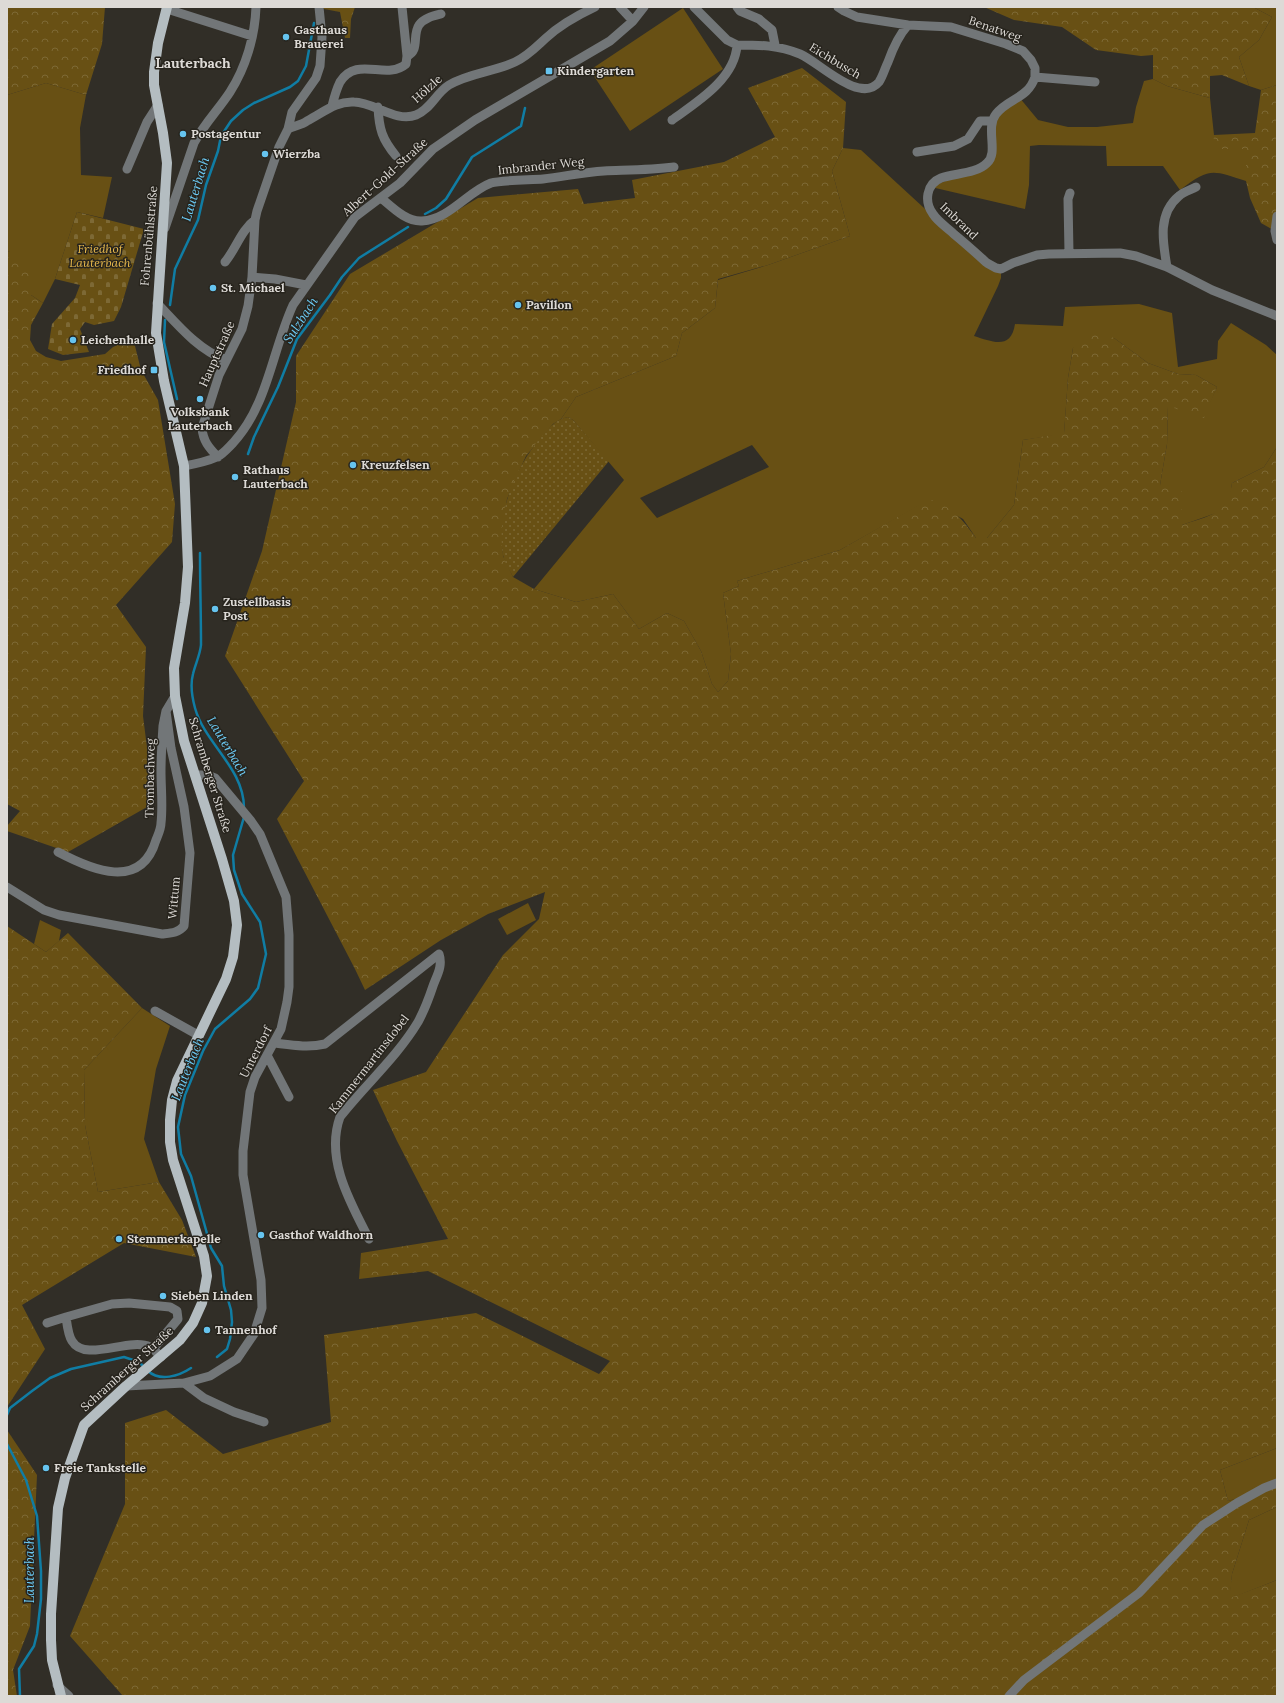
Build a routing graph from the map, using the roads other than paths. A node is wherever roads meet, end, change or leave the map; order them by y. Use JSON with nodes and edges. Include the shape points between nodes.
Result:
{"nodes":[{"id":1,"x":256,"y":7,"type":"edge"},
{"id":2,"x":319,"y":7,"type":"edge"},
{"id":3,"x":402,"y":7,"type":"edge"},
{"id":4,"x":595,"y":7,"type":"edge"},
{"id":5,"x":620,"y":7,"type":"edge"},
{"id":6,"x":644,"y":7,"type":"edge"},
{"id":7,"x":694,"y":7,"type":"edge"},
{"id":8,"x":737,"y":7,"type":"edge"},
{"id":9,"x":838,"y":7,"type":"edge"},
{"id":10,"x":167,"y":8,"type":"edge"},
{"id":11,"x":441,"y":14,"type":"dead end"},
{"id":12,"x":632,"y":21,"type":"junction"},
{"id":13,"x":908,"y":25,"type":"junction"},
{"id":14,"x":252,"y":36,"type":"junction"},
{"id":15,"x":737,"y":45,"type":"junction"},
{"id":16,"x":775,"y":46,"type":"junction"},
{"id":17,"x":407,"y":56,"type":"junction"},
{"id":18,"x":1035,"y":77,"type":"junction"},
{"id":19,"x":1095,"y":82,"type":"dead end"},
{"id":20,"x":158,"y":105,"type":"junction"},
{"id":21,"x":332,"y":106,"type":"junction"},
{"id":22,"x":378,"y":107,"type":"junction"},
{"id":23,"x":672,"y":120,"type":"dead end"},
{"id":24,"x":992,"y":121,"type":"junction"},
{"id":25,"x":288,"y":129,"type":"junction"},
{"id":26,"x":917,"y":152,"type":"dead end"},
{"id":27,"x":396,"y":156,"type":"dead end"},
{"id":28,"x":674,"y":167,"type":"dead end"},
{"id":29,"x":127,"y":169,"type":"dead end"},
{"id":30,"x":1196,"y":187,"type":"dead end"},
{"id":31,"x":1070,"y":193,"type":"dead end"},
{"id":32,"x":381,"y":198,"type":"junction"},
{"id":33,"x":1277,"y":216,"type":"edge"},
{"id":34,"x":255,"y":220,"type":"junction"},
{"id":35,"x":163,"y":234,"type":"junction"},
{"id":36,"x":1277,"y":240,"type":"edge"},
{"id":37,"x":1069,"y":253,"type":"junction"},
{"id":38,"x":224,"y":262,"type":"dead end"},
{"id":39,"x":1167,"y":267,"type":"junction"},
{"id":40,"x":252,"y":277,"type":"junction"},
{"id":41,"x":306,"y":285,"type":"junction"},
{"id":42,"x":157,"y":303,"type":"junction"},
{"id":43,"x":1277,"y":316,"type":"edge"},
{"id":44,"x":226,"y":360,"type":"junction"},
{"id":45,"x":218,"y":457,"type":"junction"},
{"id":46,"x":184,"y":466,"type":"junction"},
{"id":47,"x":175,"y":696,"type":"junction"},
{"id":48,"x":166,"y":711,"type":"junction"},
{"id":49,"x":195,"y":775,"type":"junction"},
{"id":50,"x":58,"y":852,"type":"dead end"},
{"id":51,"x":7,"y":887,"type":"edge"},
{"id":52,"x":155,"y":1011,"type":"dead end"},
{"id":53,"x":198,"y":1035,"type":"junction"},
{"id":54,"x":274,"y":1044,"type":"junction"},
{"id":55,"x":267,"y":1056,"type":"junction"},
{"id":56,"x":289,"y":1096,"type":"dead end"},
{"id":57,"x":369,"y":1239,"type":"dead end"},
{"id":58,"x":66,"y":1317,"type":"junction"},
{"id":59,"x":47,"y":1323,"type":"dead end"},
{"id":60,"x":153,"y":1349,"type":"junction"},
{"id":61,"x":161,"y":1357,"type":"junction"},
{"id":62,"x":184,"y":1383,"type":"junction"},
{"id":63,"x":126,"y":1386,"type":"junction"},
{"id":64,"x":264,"y":1422,"type":"dead end"},
{"id":65,"x":1277,"y":1483,"type":"edge"},
{"id":66,"x":57,"y":1684,"type":"junction"},
{"id":67,"x":61,"y":1696,"type":"edge"},
{"id":68,"x":69,"y":1696,"type":"edge"},
{"id":69,"x":1009,"y":1696,"type":"edge"}],
"edges":[{"from":1,"to":14,"type":"street"},
{"from":2,"to":25,"type":"street","name":"Hauptstraße","via":[[322,37],[320,66],[313,83],[292,112]]},
{"from":3,"to":17,"type":"street"},
{"from":4,"to":22,"type":"street","name":"Hölzle","via":[[558,29],[536,49],[516,62],[457,80],[446,87],[426,110],[415,116],[404,117]]},
{"from":5,"to":12,"type":"street"},
{"from":6,"to":12,"type":"street"},
{"from":7,"to":15,"type":"street","via":[[727,40]]},
{"from":8,"to":16,"type":"street","via":[[772,30]]},
{"from":9,"to":13,"type":"street","name":"Benatweg","via":[[857,17]]},
{"from":10,"to":14,"type":"street"},
{"from":10,"to":20,"type":"main road","name":"Fohrenbühlstraße","via":[[154,61],[154,85]]},
{"from":11,"to":17,"type":"street","via":[[430,17],[419,25],[414,49]]},
{"from":12,"to":32,"type":"street","name":"Albert-Gold-Straße","via":[[610,41],[475,120],[433,149],[400,183]]},
{"from":13,"to":16,"type":"street","name":"Eichbusch","via":[[900,34],[879,82],[870,88],[858,88],[843,82],[800,54]]},
{"from":13,"to":18,"type":"street","name":"Benatweg","via":[[951,28],[1006,44],[1027,55],[1034,68]]},
{"from":14,"to":35,"type":"street","via":[[246,58],[230,91],[194,142]]},
{"from":15,"to":16,"type":"street","name":"Eichbusch"},
{"from":15,"to":23,"type":"street","via":[[733,63],[720,81]]},
{"from":17,"to":21,"type":"street","via":[[406,64],[393,70],[350,71],[340,83]]},
{"from":18,"to":19,"type":"street"},
{"from":18,"to":24,"type":"street","via":[[1028,91],[1001,109]]},
{"from":20,"to":29,"type":"street","via":[[147,122]]},
{"from":20,"to":35,"type":"main road","name":"Fohrenbühlstraße","via":[[167,163]]},
{"from":21,"to":22,"type":"street","name":"Hölzle","via":[[355,102]]},
{"from":21,"to":25,"type":"street","name":"Hölzle","via":[[306,122]]},
{"from":22,"to":27,"type":"street","via":[[381,135]]},
{"from":24,"to":26,"type":"street","via":[[980,121],[968,139],[954,146]]},
{"from":24,"to":37,"type":"street","name":"Imbrand","via":[[992,156],[981,168],[935,181],[927,196],[932,214],[996,268],[1001,269],[1038,255]]},
{"from":25,"to":34,"type":"street","name":"Hauptstraße","via":[[279,147]]},
{"from":28,"to":32,"type":"street","name":"Imbrander Weg","via":[[602,171],[492,183],[458,206],[437,217],[422,221],[410,219],[399,213]]},
{"from":30,"to":39,"type":"street","via":[[1179,196],[1165,215],[1163,241]]},
{"from":31,"to":37,"type":"street"},
{"from":32,"to":41,"type":"street","name":"Albert-Gold-Straße","via":[[355,217]]},
{"from":33,"to":36,"type":"street"},
{"from":34,"to":38,"type":"street","via":[[248,224]]},
{"from":34,"to":40,"type":"street","name":"Hauptstraße"},
{"from":35,"to":42,"type":"main road","name":"Fohrenbühlstraße"},
{"from":37,"to":39,"type":"street","name":"Imbrand","via":[[1120,253]]},
{"from":39,"to":43,"type":"street","name":"Imbrand","via":[[1212,290]]},
{"from":40,"to":41,"type":"street"},
{"from":40,"to":44,"type":"street","name":"Hauptstraße","via":[[242,329]]},
{"from":41,"to":45,"type":"street","name":"Albert-Gold-Straße","via":[[286,320],[272,367],[254,412],[236,439]]},
{"from":42,"to":44,"type":"street","via":[[208,352]]},
{"from":42,"to":46,"type":"main road","name":"Fohrenbühlstraße","via":[[156,333],[159,355]]},
{"from":44,"to":45,"type":"street","name":"Hauptstraße","via":[[202,428],[207,445]]},
{"from":45,"to":46,"type":"street","name":"Albert-Gold-Straße"},
{"from":46,"to":47,"type":"main road","name":"Schramberger Straße","via":[[188,568],[174,668]]},
{"from":47,"to":48,"type":"street","name":"Trombachweg"},
{"from":47,"to":49,"type":"main road","name":"Schramberger Straße","via":[[180,725]]},
{"from":48,"to":50,"type":"street","name":"Trombachweg","via":[[162,726],[161,825],[149,859],[140,868],[132,871],[112,872],[97,869]]},
{"from":48,"to":51,"type":"street","name":"Wittum","via":[[190,853],[184,926],[174,933],[162,934],[59,915],[44,910]]},
{"from":49,"to":53,"type":"main road","name":"Schramberger Straße","via":[[234,901],[237,925],[233,957],[226,979]]},
{"from":49,"to":54,"type":"street","name":"Unterdorf","via":[[215,778],[248,818],[263,841],[286,897],[289,987],[284,1019]]},
{"from":52,"to":53,"type":"street"},
{"from":53,"to":61,"type":"main road","name":"Schramberger Straße","via":[[177,1081],[172,1100],[170,1142],[208,1276],[202,1303],[193,1323],[180,1340]]},
{"from":54,"to":55,"type":"street","name":"Unterdorf"},
{"from":54,"to":57,"type":"street","name":"Kammermartinsdobel","via":[[325,1044],[439,954],[440,968],[418,1022],[340,1117],[336,1127],[335,1146],[347,1196]]},
{"from":55,"to":56,"type":"street"},
{"from":55,"to":62,"type":"street","name":"Unterdorf","via":[[250,1092],[243,1159],[261,1280],[262,1308],[254,1334],[238,1359],[210,1376]]},
{"from":58,"to":59,"type":"street"},
{"from":58,"to":60,"type":"street","via":[[72,1341],[79,1348],[95,1350],[137,1343]]},
{"from":58,"to":60,"type":"street","via":[[112,1304],[170,1307],[177,1311],[178,1318]]},
{"from":60,"to":61,"type":"street"},
{"from":61,"to":63,"type":"main road","name":"Schramberger Straße"},
{"from":62,"to":63,"type":"street","name":"Unterdorf"},
{"from":62,"to":64,"type":"street","via":[[204,1398]]},
{"from":63,"to":66,"type":"main road","name":"Schramberger Straße","via":[[84,1425],[61,1492],[56,1525],[51,1614],[52,1660]]},
{"from":65,"to":69,"type":"street","via":[[1237,1503],[1203,1525],[1139,1593],[1024,1680]]},
{"from":66,"to":67,"type":"main road","name":"Schramberger Straße"},
{"from":66,"to":68,"type":"street"}]}
